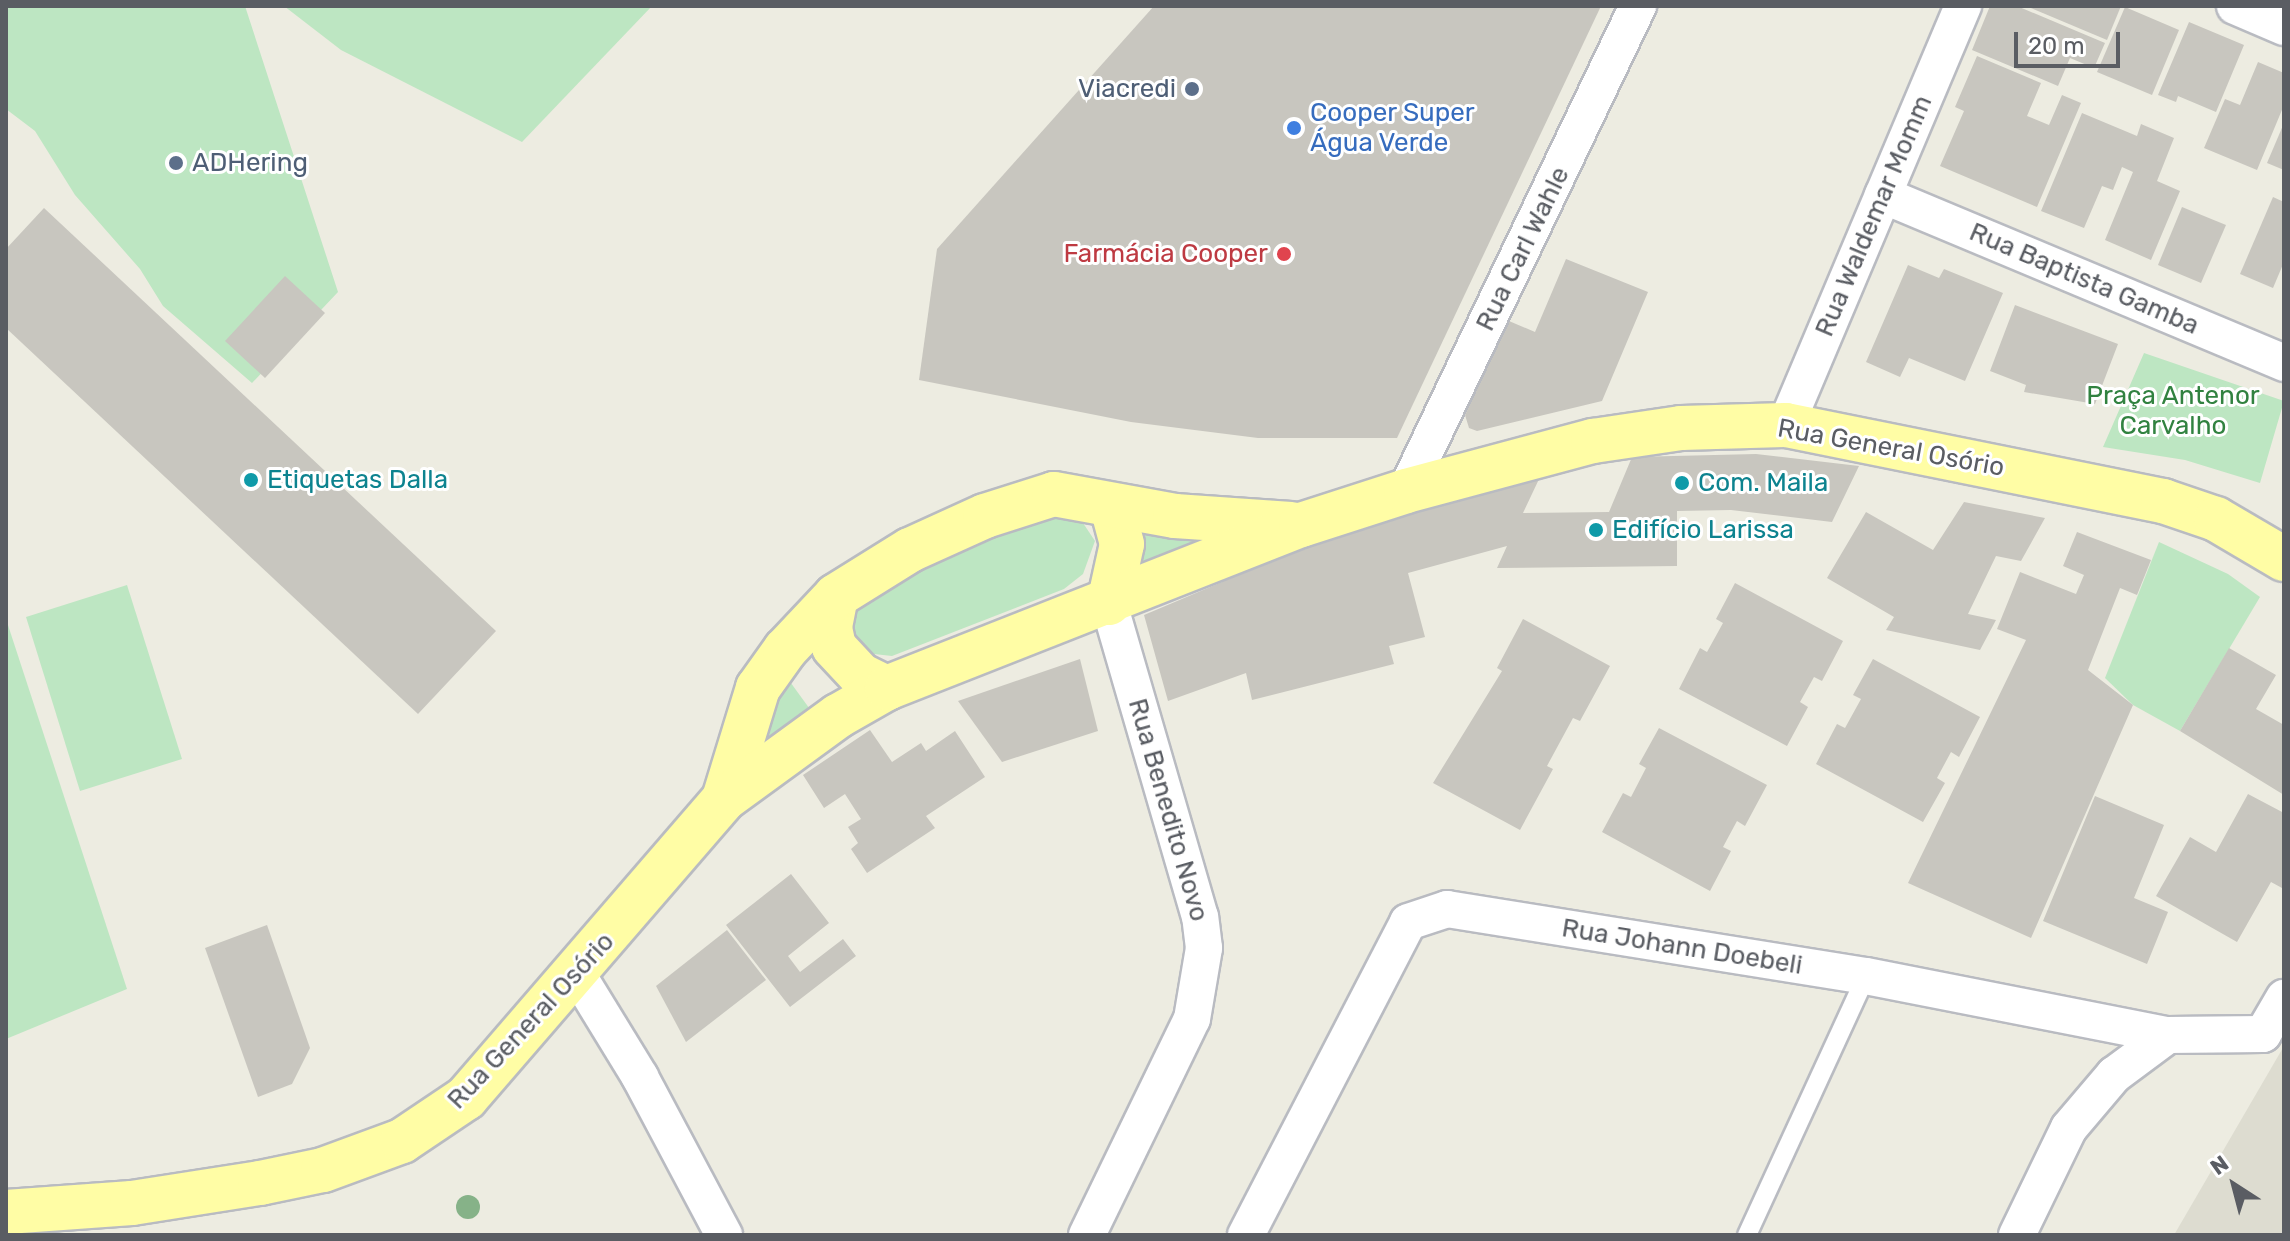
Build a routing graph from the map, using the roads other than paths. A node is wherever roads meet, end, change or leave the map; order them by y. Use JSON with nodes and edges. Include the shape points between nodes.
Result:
{"nodes":[{"id":1,"x":1638,"y":6,"type":"edge"},
{"id":2,"x":1963,"y":6,"type":"edge"},
{"id":3,"x":2235,"y":6,"type":"edge"},
{"id":4,"x":2284,"y":27,"type":"edge"},
{"id":5,"x":1883,"y":195,"type":"junction"},
{"id":6,"x":2284,"y":363,"type":"edge"},
{"id":7,"x":1786,"y":425,"type":"junction"},
{"id":8,"x":1406,"y":491,"type":"junction"},
{"id":9,"x":1112,"y":507,"type":"junction"},
{"id":10,"x":1301,"y":525,"type":"junction"},
{"id":11,"x":2284,"y":559,"type":"edge"},
{"id":12,"x":836,"y":596,"type":"junction"},
{"id":13,"x":1109,"y":603,"type":"junction"},
{"id":14,"x":887,"y":688,"type":"junction"},
{"id":15,"x":724,"y":799,"type":"junction"},
{"id":16,"x":577,"y":974,"type":"junction"},
{"id":17,"x":1866,"y":976,"type":"junction"},
{"id":18,"x":2284,"y":998,"type":"edge"},
{"id":19,"x":2168,"y":1035,"type":"junction"},
{"id":20,"x":6,"y":1212,"type":"edge"},
{"id":21,"x":724,"y":1235,"type":"edge"},
{"id":22,"x":1087,"y":1235,"type":"edge"},
{"id":23,"x":1246,"y":1235,"type":"edge"},
{"id":24,"x":1747,"y":1235,"type":"edge"},
{"id":25,"x":2017,"y":1235,"type":"edge"}],
"edges":[{"from":1,"to":8,"type":"street","name":"Rua Carl Wahle"},
{"from":2,"to":5,"type":"street","name":"Rua Waldemar Momm"},
{"from":3,"to":4,"type":"street"},
{"from":5,"to":6,"type":"street","name":"Rua Baptista Gamba"},
{"from":5,"to":7,"type":"street","name":"Rua Waldemar Momm"},
{"from":7,"to":8,"type":"main road","name":"Rua General Osório","via":[[1681,428],[1593,441]]},
{"from":7,"to":11,"type":"main road","name":"Rua General Osório","via":[[2163,501],[2216,519]]},
{"from":8,"to":10,"type":"main road","name":"Rua General Osório"},
{"from":9,"to":10,"type":"main road","name":"Rua General Osório"},
{"from":9,"to":12,"type":"main road","name":"Rua General Osório","via":[[1054,494],[985,516],[885,562]]},
{"from":9,"to":13,"type":"main road","via":[[1121,566]]},
{"from":10,"to":13,"type":"main road","name":"Rua General Osório"},
{"from":12,"to":14,"type":"main road","via":[[830,628],[834,647],[860,675]]},
{"from":12,"to":15,"type":"main road","name":"Rua General Osório","via":[[758,688]]},
{"from":13,"to":14,"type":"main road","name":"Rua General Osório"},
{"from":13,"to":22,"type":"street","name":"Rua Benedito Novo","via":[[1200,917],[1204,948],[1192,1019]]},
{"from":14,"to":15,"type":"main road","name":"Rua General Osório","via":[[838,716]]},
{"from":15,"to":16,"type":"main road","name":"Rua General Osório"},
{"from":16,"to":20,"type":"main road","name":"Rua General Osório","via":[[466,1098],[402,1141],[323,1170],[260,1183],[132,1203]]},
{"from":16,"to":21,"type":"street","via":[[640,1077]]},
{"from":17,"to":19,"type":"street","name":"Rua Johann Doebeli"},
{"from":17,"to":23,"type":"street","name":"Rua Johann Doebeli","via":[[1447,909],[1408,922]]},
{"from":17,"to":24,"type":"lane"},
{"from":18,"to":19,"type":"street","name":"Rua Johann Doebeli","via":[[2263,1034]]},
{"from":19,"to":25,"type":"street","via":[[2114,1075],[2069,1128]]}]}
